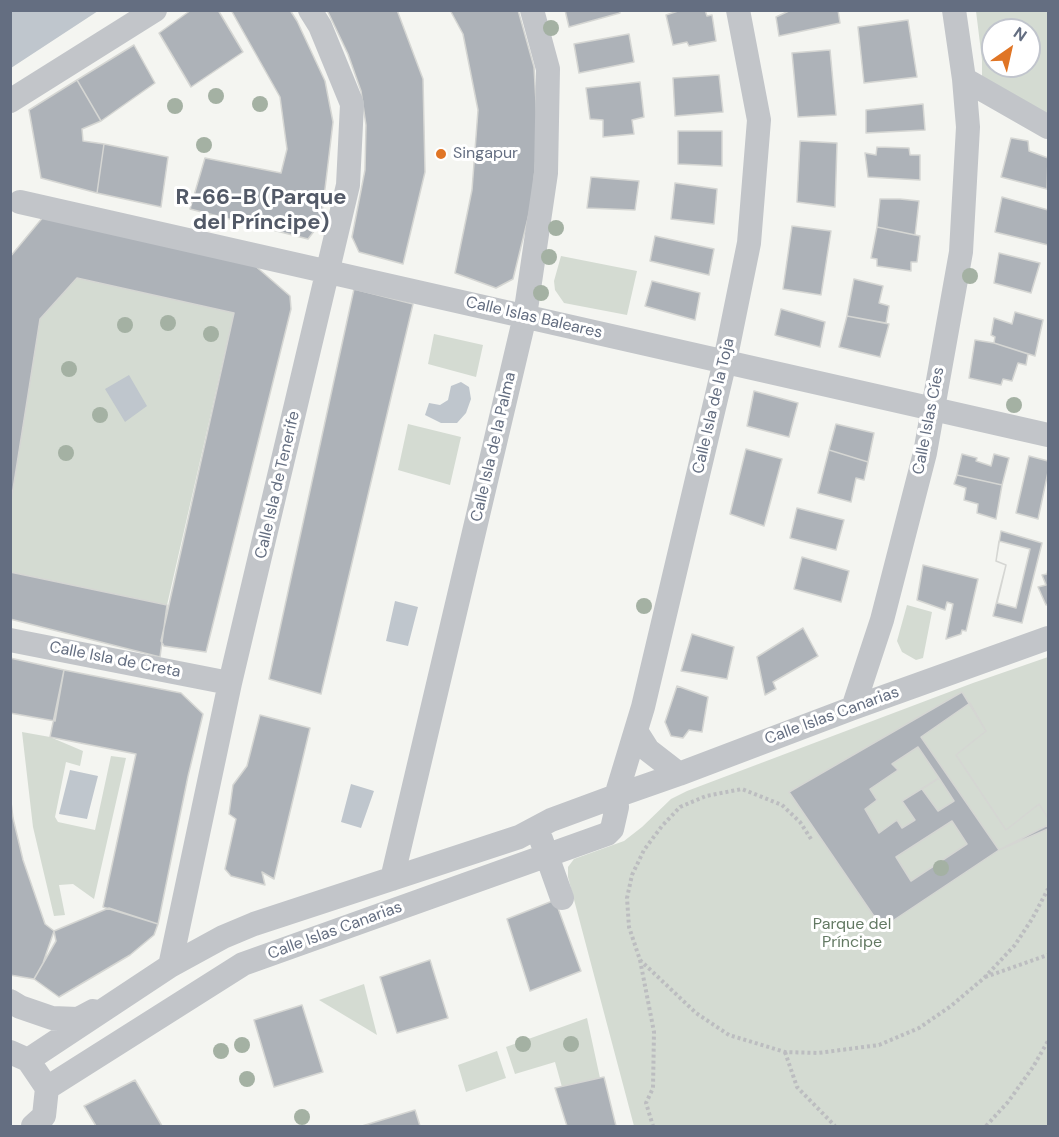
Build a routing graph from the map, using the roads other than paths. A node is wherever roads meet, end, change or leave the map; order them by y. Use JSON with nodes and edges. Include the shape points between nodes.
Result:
{"nodes":[{"id":1,"x":155,"y":10,"type":"edge"},
{"id":2,"x":310,"y":10,"type":"edge"},
{"id":3,"x":532,"y":10,"type":"edge"},
{"id":4,"x":738,"y":10,"type":"edge"},
{"id":5,"x":954,"y":10,"type":"edge"},
{"id":6,"x":964,"y":79,"type":"junction"},
{"id":7,"x":10,"y":101,"type":"edge"},
{"id":8,"x":1000,"y":101,"type":"junction"},
{"id":9,"x":968,"y":127,"type":"junction"},
{"id":10,"x":1048,"y":127,"type":"edge"},
{"id":11,"x":20,"y":202,"type":"dead end"},
{"id":12,"x":329,"y":271,"type":"junction"},
{"id":13,"x":525,"y":316,"type":"junction"},
{"id":14,"x":725,"y":361,"type":"junction"},
{"id":15,"x":931,"y":408,"type":"junction"},
{"id":16,"x":1048,"y":435,"type":"edge"},
{"id":17,"x":1048,"y":638,"type":"edge"},
{"id":18,"x":10,"y":639,"type":"edge"},
{"id":19,"x":219,"y":681,"type":"dead end"},
{"id":20,"x":853,"y":708,"type":"junction"},
{"id":21,"x":636,"y":731,"type":"junction"},
{"id":22,"x":679,"y":774,"type":"junction"},
{"id":23,"x":616,"y":796,"type":"junction"},
{"id":24,"x":538,"y":829,"type":"junction"},
{"id":25,"x":547,"y":855,"type":"junction"},
{"id":26,"x":392,"y":879,"type":"junction"},
{"id":27,"x":562,"y":898,"type":"dead end"},
{"id":28,"x":170,"y":966,"type":"junction"},
{"id":29,"x":120,"y":999,"type":"junction"},
{"id":30,"x":10,"y":1001,"type":"edge"},
{"id":31,"x":19,"y":1056,"type":"edge"},
{"id":32,"x":47,"y":1088,"type":"junction"},
{"id":33,"x":43,"y":1123,"type":"edge"}],
"edges":[{"from":1,"to":7,"type":"street"},
{"from":2,"to":12,"type":"street","name":"Calle Isla de Tenerife","via":[[352,104],[348,185]]},
{"from":3,"to":13,"type":"street","name":"Calle Isla de la Palma","via":[[548,69],[546,173]]},
{"from":4,"to":14,"type":"street","name":"Calle Isla de la Toja","via":[[759,120],[749,243]]},
{"from":5,"to":6,"type":"street","name":"Calle Islas Cíes"},
{"from":6,"to":8,"type":"street"},
{"from":6,"to":9,"type":"street","name":"Calle Islas Cíes"},
{"from":8,"to":9,"type":"street"},
{"from":8,"to":10,"type":"street"},
{"from":9,"to":15,"type":"street","name":"Calle Islas Cíes","via":[[962,252]]},
{"from":11,"to":12,"type":"street","name":"Calle Islas Baleares"},
{"from":12,"to":13,"type":"street","name":"Calle Islas Baleares"},
{"from":12,"to":28,"type":"street","name":"Calle Isla de Tenerife","via":[[230,683]]},
{"from":13,"to":14,"type":"street","name":"Calle Islas Baleares"},
{"from":13,"to":26,"type":"street","name":"Calle Isla de la Palma"},
{"from":14,"to":15,"type":"street","name":"Calle Islas Baleares"},
{"from":14,"to":21,"type":"street","name":"Calle Isla de la Toja"},
{"from":15,"to":16,"type":"street","name":"Calle Islas Baleares"},
{"from":15,"to":20,"type":"street","name":"Calle Islas Cíes","via":[[925,453],[882,620]]},
{"from":17,"to":20,"type":"street","name":"Calle Islas Canarias"},
{"from":18,"to":19,"type":"street","name":"Calle Isla de Creta"},
{"from":20,"to":22,"type":"street","name":"Calle Islas Canarias"},
{"from":21,"to":22,"type":"street","via":[[648,750]]},
{"from":21,"to":23,"type":"street","name":"Calle Isla de la Toja"},
{"from":22,"to":23,"type":"street","name":"Calle Islas Canarias"},
{"from":23,"to":24,"type":"street","name":"Calle Islas Canarias","via":[[551,820]]},
{"from":23,"to":25,"type":"street","name":"Calle Islas Canarias","via":[[612,829],[607,834]]},
{"from":24,"to":25,"type":"street"},
{"from":24,"to":26,"type":"street","name":"Calle Islas Canarias"},
{"from":25,"to":27,"type":"street"},
{"from":25,"to":32,"type":"street","name":"Calle Islas Canarias","via":[[243,964]]},
{"from":26,"to":28,"type":"street","name":"Calle Islas Canarias","via":[[254,924]]},
{"from":28,"to":29,"type":"street","name":"Calle Islas Canarias"},
{"from":29,"to":30,"type":"street","via":[[78,1018],[52,1018]]},
{"from":29,"to":31,"type":"street","name":"Calle Islas Canarias"},
{"from":31,"to":32,"type":"street"},
{"from":32,"to":33,"type":"street"}]}
